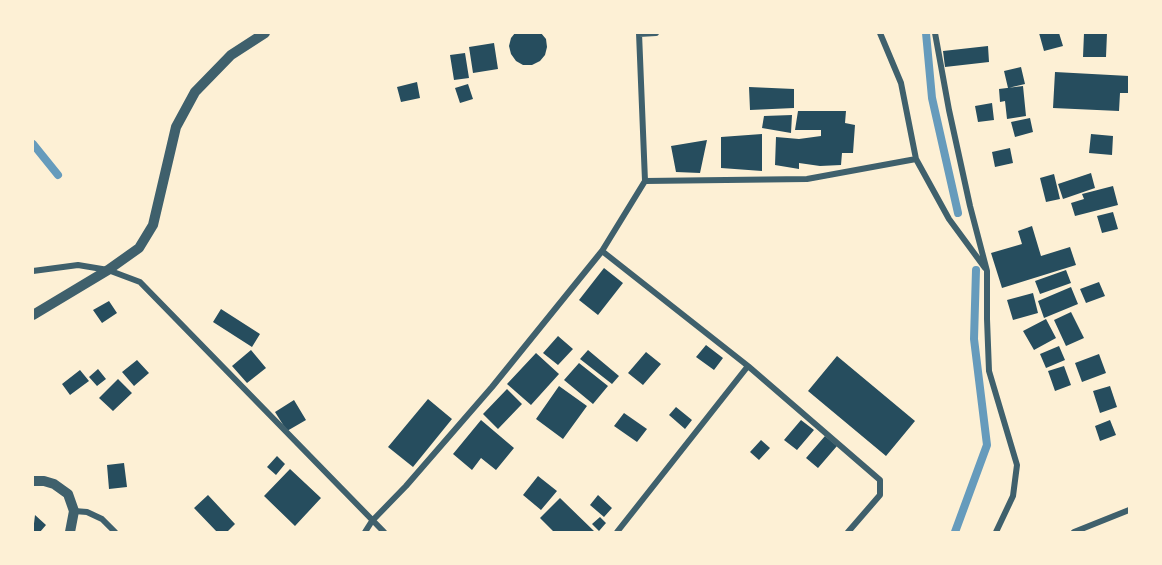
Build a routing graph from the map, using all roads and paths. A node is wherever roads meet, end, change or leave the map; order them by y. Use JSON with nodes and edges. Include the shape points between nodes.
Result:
{"nodes":[{"id":1,"x":265,"y":33,"type":"edge"},
{"id":2,"x":656,"y":33,"type":"edge"},
{"id":3,"x":880,"y":33,"type":"edge"},
{"id":4,"x":935,"y":33,"type":"edge"},
{"id":5,"x":639,"y":34,"type":"edge"},
{"id":6,"x":916,"y":159,"type":"junction"},
{"id":7,"x":645,"y":181,"type":"junction"},
{"id":8,"x":603,"y":250,"type":"junction"},
{"id":9,"x":108,"y":270,"type":"junction"},
{"id":10,"x":33,"y":271,"type":"edge"},
{"id":11,"x":987,"y":271,"type":"junction"},
{"id":12,"x":33,"y":315,"type":"edge"},
{"id":13,"x":748,"y":366,"type":"junction"},
{"id":14,"x":33,"y":481,"type":"edge"},
{"id":15,"x":1129,"y":510,"type":"edge"},
{"id":16,"x":74,"y":511,"type":"junction"},
{"id":17,"x":372,"y":521,"type":"junction"},
{"id":18,"x":70,"y":532,"type":"edge"},
{"id":19,"x":115,"y":532,"type":"edge"},
{"id":20,"x":365,"y":532,"type":"edge"},
{"id":21,"x":384,"y":532,"type":"edge"},
{"id":22,"x":617,"y":532,"type":"edge"},
{"id":23,"x":848,"y":532,"type":"edge"},
{"id":24,"x":996,"y":532,"type":"edge"},
{"id":25,"x":1074,"y":532,"type":"edge"}],
"edges":[{"from":1,"to":9,"type":"street","via":[[231,56],[195,92],[176,127],[153,225],[140,248]]},
{"from":2,"to":5,"type":"street"},
{"from":3,"to":6,"type":"street","via":[[901,83]]},
{"from":4,"to":11,"type":"street","via":[[965,185]]},
{"from":5,"to":7,"type":"street"},
{"from":6,"to":7,"type":"street","via":[[807,179]]},
{"from":6,"to":11,"type":"street","via":[[949,219]]},
{"from":7,"to":8,"type":"street"},
{"from":8,"to":13,"type":"street"},
{"from":8,"to":17,"type":"street","via":[[492,387]]},
{"from":9,"to":10,"type":"street","via":[[78,265]]},
{"from":9,"to":12,"type":"street"},
{"from":9,"to":17,"type":"street","via":[[140,282]]},
{"from":11,"to":24,"type":"street","via":[[989,371],[1017,465],[1013,496]]},
{"from":13,"to":22,"type":"street"},
{"from":13,"to":23,"type":"street","via":[[880,480],[880,495]]},
{"from":14,"to":16,"type":"street","via":[[54,484],[68,494]]},
{"from":15,"to":25,"type":"street"},
{"from":16,"to":18,"type":"street"},
{"from":16,"to":19,"type":"street","via":[[102,519]]},
{"from":17,"to":20,"type":"street"},
{"from":17,"to":21,"type":"street"}]}
